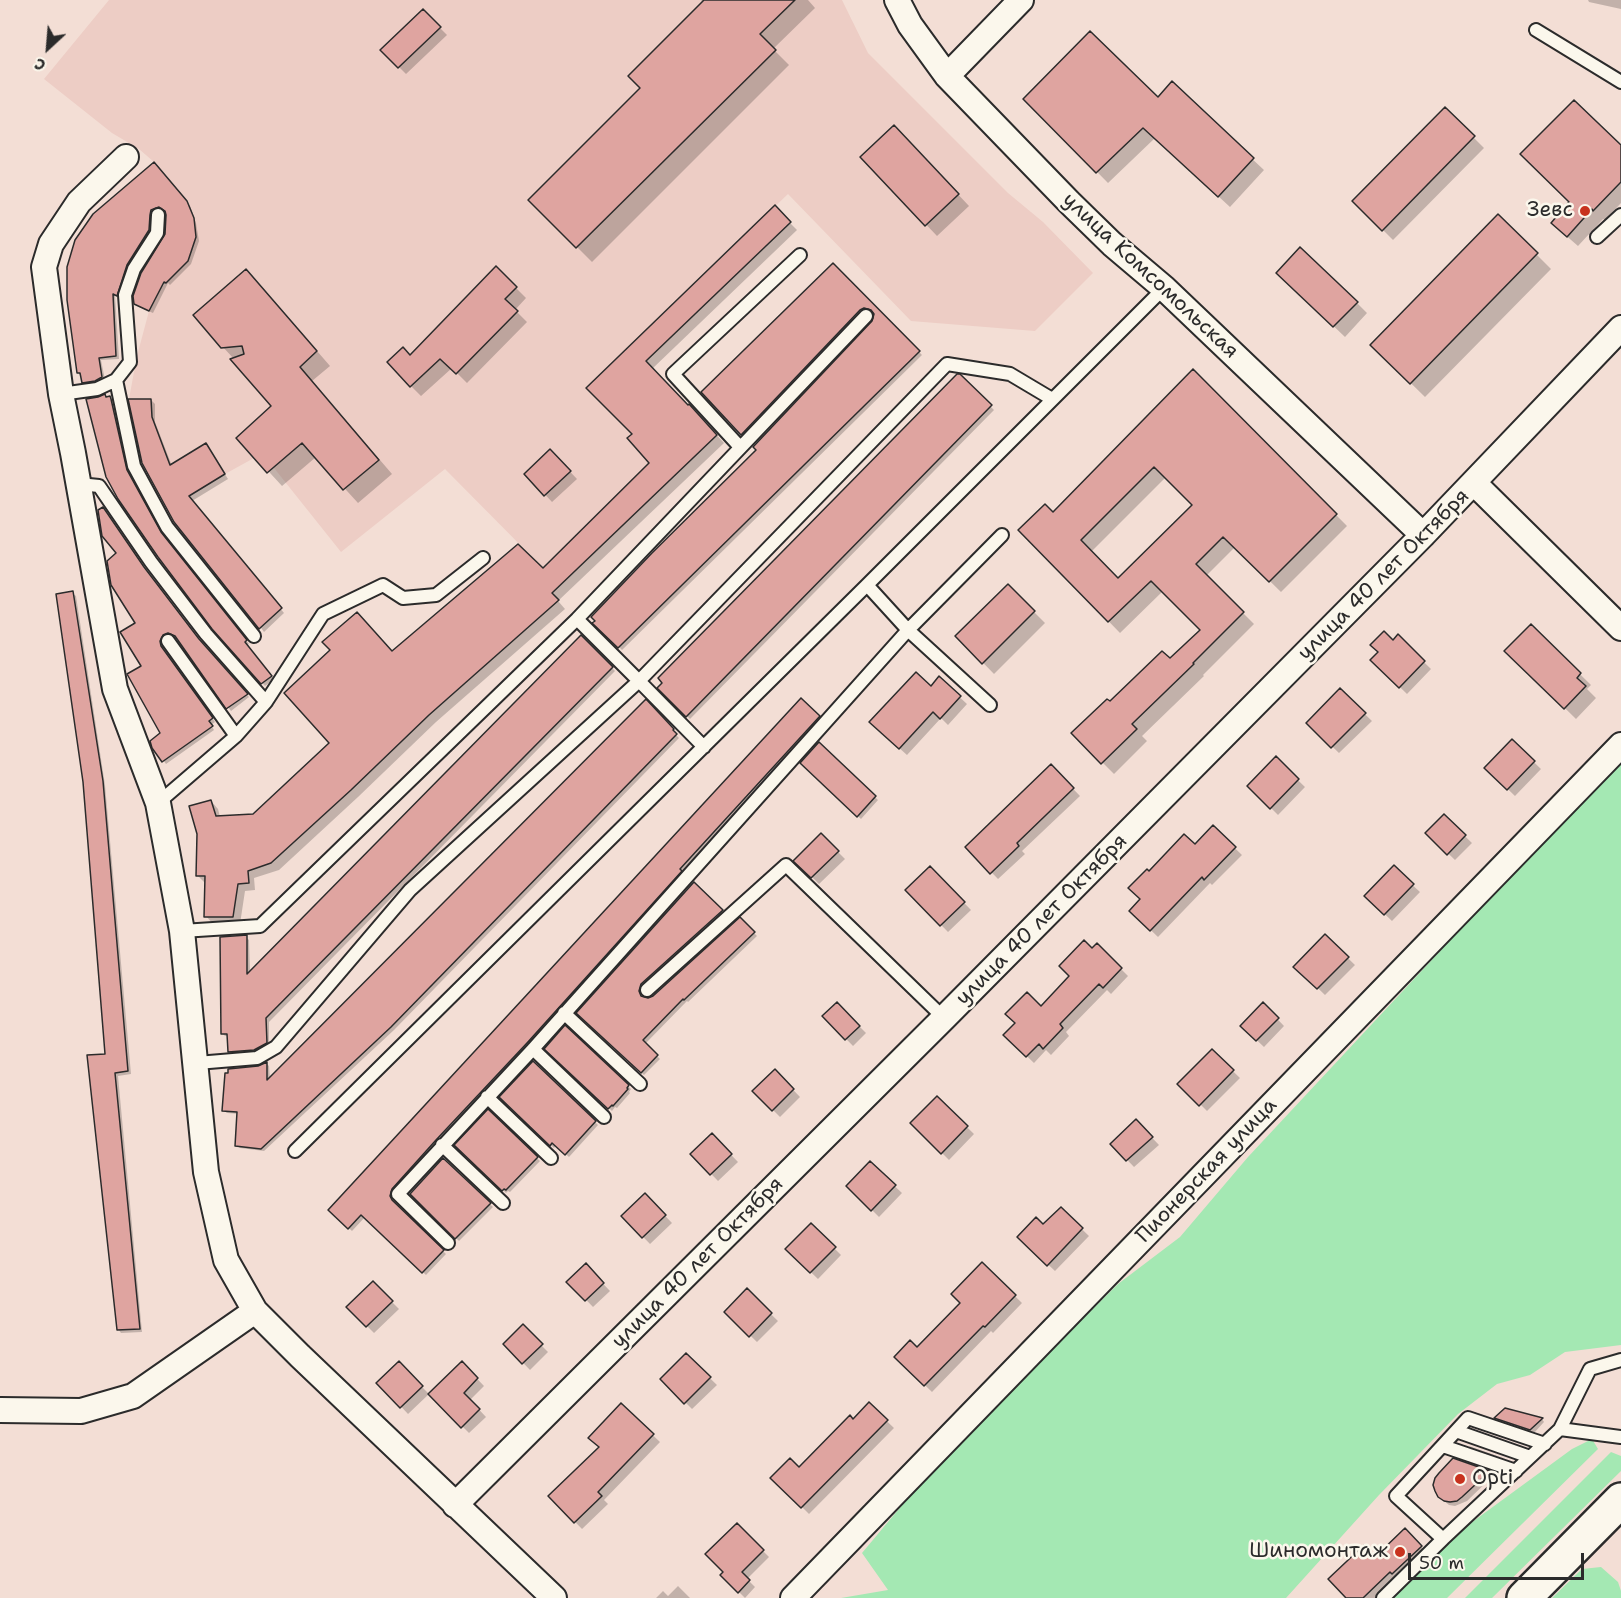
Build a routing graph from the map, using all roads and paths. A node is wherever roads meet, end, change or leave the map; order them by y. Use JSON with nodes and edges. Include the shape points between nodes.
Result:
{"nodes":[{"id":1,"x":897,"y":0,"type":"edge"},
{"id":2,"x":1021,"y":0,"type":"edge"},
{"id":3,"x":1536,"y":30,"type":"dead end"},
{"id":4,"x":947,"y":76,"type":"junction"},
{"id":5,"x":1621,"y":82,"type":"edge"},
{"id":6,"x":126,"y":157,"type":"dead end"},
{"id":7,"x":158,"y":215,"type":"dead end"},
{"id":8,"x":1621,"y":215,"type":"edge"},
{"id":9,"x":1597,"y":237,"type":"dead end"},
{"id":10,"x":800,"y":255,"type":"dead end"},
{"id":11,"x":1164,"y":288,"type":"junction"},
{"id":12,"x":866,"y":316,"type":"dead end"},
{"id":13,"x":1621,"y":328,"type":"edge"},
{"id":14,"x":116,"y":380,"type":"junction"},
{"id":15,"x":61,"y":394,"type":"junction"},
{"id":16,"x":1052,"y":399,"type":"junction"},
{"id":17,"x":740,"y":447,"type":"junction"},
{"id":18,"x":1474,"y":483,"type":"junction"},
{"id":19,"x":79,"y":484,"type":"junction"},
{"id":20,"x":1002,"y":535,"type":"dead end"},
{"id":21,"x":1423,"y":535,"type":"junction"},
{"id":22,"x":483,"y":558,"type":"dead end"},
{"id":23,"x":867,"y":585,"type":"junction"},
{"id":24,"x":577,"y":619,"type":"junction"},
{"id":25,"x":1621,"y":628,"type":"edge"},
{"id":26,"x":908,"y":630,"type":"junction"},
{"id":27,"x":254,"y":636,"type":"dead end"},
{"id":28,"x":168,"y":641,"type":"dead end"},
{"id":29,"x":639,"y":681,"type":"junction"},
{"id":30,"x":266,"y":702,"type":"junction"},
{"id":31,"x":990,"y":705,"type":"dead end"},
{"id":32,"x":236,"y":736,"type":"junction"},
{"id":33,"x":1621,"y":745,"type":"edge"},
{"id":34,"x":704,"y":747,"type":"junction"},
{"id":35,"x":158,"y":803,"type":"junction"},
{"id":36,"x":182,"y":931,"type":"junction"},
{"id":37,"x":647,"y":990,"type":"dead end"},
{"id":38,"x":564,"y":1013,"type":"junction"},
{"id":39,"x":944,"y":1018,"type":"junction"},
{"id":40,"x":533,"y":1049,"type":"junction"},
{"id":41,"x":197,"y":1063,"type":"junction"},
{"id":42,"x":640,"y":1084,"type":"dead end"},
{"id":43,"x":487,"y":1097,"type":"junction"},
{"id":44,"x":604,"y":1117,"type":"dead end"},
{"id":45,"x":442,"y":1146,"type":"junction"},
{"id":46,"x":295,"y":1151,"type":"dead end"},
{"id":47,"x":551,"y":1158,"type":"dead end"},
{"id":48,"x":503,"y":1203,"type":"dead end"},
{"id":49,"x":448,"y":1243,"type":"dead end"},
{"id":50,"x":255,"y":1311,"type":"junction"},
{"id":51,"x":1621,"y":1359,"type":"edge"},
{"id":52,"x":0,"y":1410,"type":"edge"},
{"id":53,"x":1560,"y":1429,"type":"junction"},
{"id":54,"x":1456,"y":1431,"type":"junction"},
{"id":55,"x":1621,"y":1437,"type":"edge"},
{"id":56,"x":1545,"y":1444,"type":"junction"},
{"id":57,"x":1443,"y":1446,"type":"junction"},
{"id":58,"x":1530,"y":1457,"type":"junction"},
{"id":59,"x":1516,"y":1471,"type":"junction"},
{"id":60,"x":1621,"y":1500,"type":"edge"},
{"id":61,"x":455,"y":1505,"type":"junction"},
{"id":62,"x":1443,"y":1539,"type":"junction"},
{"id":63,"x":554,"y":1598,"type":"edge"},
{"id":64,"x":793,"y":1598,"type":"edge"},
{"id":65,"x":1383,"y":1598,"type":"edge"},
{"id":66,"x":1524,"y":1598,"type":"edge"}],
"edges":[{"from":1,"to":4,"type":"street","name":"улица Комсомольская"},
{"from":2,"to":4,"type":"street"},
{"from":3,"to":5,"type":"lane"},
{"from":4,"to":11,"type":"street","name":"улица Комсомольская","via":[[1078,211]]},
{"from":6,"to":15,"type":"street","via":[[79,202],[51,244],[44,267]]},
{"from":7,"to":14,"type":"lane","via":[[157,233],[134,269],[125,295],[130,362]]},
{"from":8,"to":9,"type":"lane"},
{"from":10,"to":17,"type":"lane","via":[[673,374]]},
{"from":11,"to":16,"type":"lane"},
{"from":11,"to":21,"type":"street","name":"улица Комсомольская"},
{"from":12,"to":17,"type":"lane"},
{"from":13,"to":18,"type":"street","name":"улица 40 лет Октября"},
{"from":14,"to":15,"type":"lane","via":[[98,389]]},
{"from":14,"to":27,"type":"lane","via":[[134,466],[167,527]]},
{"from":15,"to":19,"type":"street"},
{"from":16,"to":23,"type":"lane"},
{"from":16,"to":29,"type":"lane","via":[[1010,374],[947,364]]},
{"from":17,"to":24,"type":"lane"},
{"from":18,"to":21,"type":"street","name":"улица 40 лет Октября"},
{"from":18,"to":25,"type":"street"},
{"from":19,"to":30,"type":"lane","via":[[99,486],[206,634]]},
{"from":19,"to":35,"type":"street","via":[[115,689]]},
{"from":20,"to":26,"type":"lane"},
{"from":21,"to":39,"type":"street","name":"улица 40 лет Октября"},
{"from":22,"to":30,"type":"lane","via":[[436,595],[403,598],[383,585],[323,614]]},
{"from":23,"to":26,"type":"lane"},
{"from":23,"to":34,"type":"lane"},
{"from":24,"to":29,"type":"lane"},
{"from":24,"to":36,"type":"lane","via":[[260,926]]},
{"from":26,"to":31,"type":"lane"},
{"from":26,"to":38,"type":"lane"},
{"from":28,"to":32,"type":"lane"},
{"from":29,"to":34,"type":"lane"},
{"from":29,"to":41,"type":"lane","via":[[410,890],[276,1047],[257,1058]]},
{"from":30,"to":32,"type":"lane"},
{"from":32,"to":35,"type":"lane"},
{"from":33,"to":64,"type":"street","name":"Пионерская улица"},
{"from":34,"to":46,"type":"lane"},
{"from":35,"to":36,"type":"street"},
{"from":36,"to":41,"type":"street"},
{"from":37,"to":39,"type":"lane","via":[[786,865]]},
{"from":38,"to":40,"type":"lane"},
{"from":38,"to":42,"type":"lane"},
{"from":39,"to":61,"type":"street","name":"улица 40 лет Октября"},
{"from":40,"to":43,"type":"lane"},
{"from":40,"to":44,"type":"lane"},
{"from":41,"to":50,"type":"street","via":[[206,1172],[226,1260]]},
{"from":43,"to":45,"type":"lane"},
{"from":43,"to":47,"type":"lane"},
{"from":45,"to":48,"type":"lane"},
{"from":45,"to":49,"type":"lane","via":[[398,1194]]},
{"from":50,"to":52,"type":"street","via":[[133,1396],[81,1411]]},
{"from":50,"to":61,"type":"street"},
{"from":51,"to":53,"type":"lane","via":[[1590,1369]]},
{"from":53,"to":55,"type":"lane"},
{"from":53,"to":56,"type":"lane"},
{"from":54,"to":56,"type":"lane","via":[[1468,1418]]},
{"from":54,"to":57,"type":"lane"},
{"from":54,"to":58,"type":"lane"},
{"from":56,"to":58,"type":"lane"},
{"from":57,"to":59,"type":"lane"},
{"from":57,"to":62,"type":"lane","via":[[1396,1496]]},
{"from":58,"to":59,"type":"lane"},
{"from":59,"to":62,"type":"lane"},
{"from":60,"to":66,"type":"main road"},
{"from":61,"to":63,"type":"street"},
{"from":62,"to":65,"type":"lane"}]}
